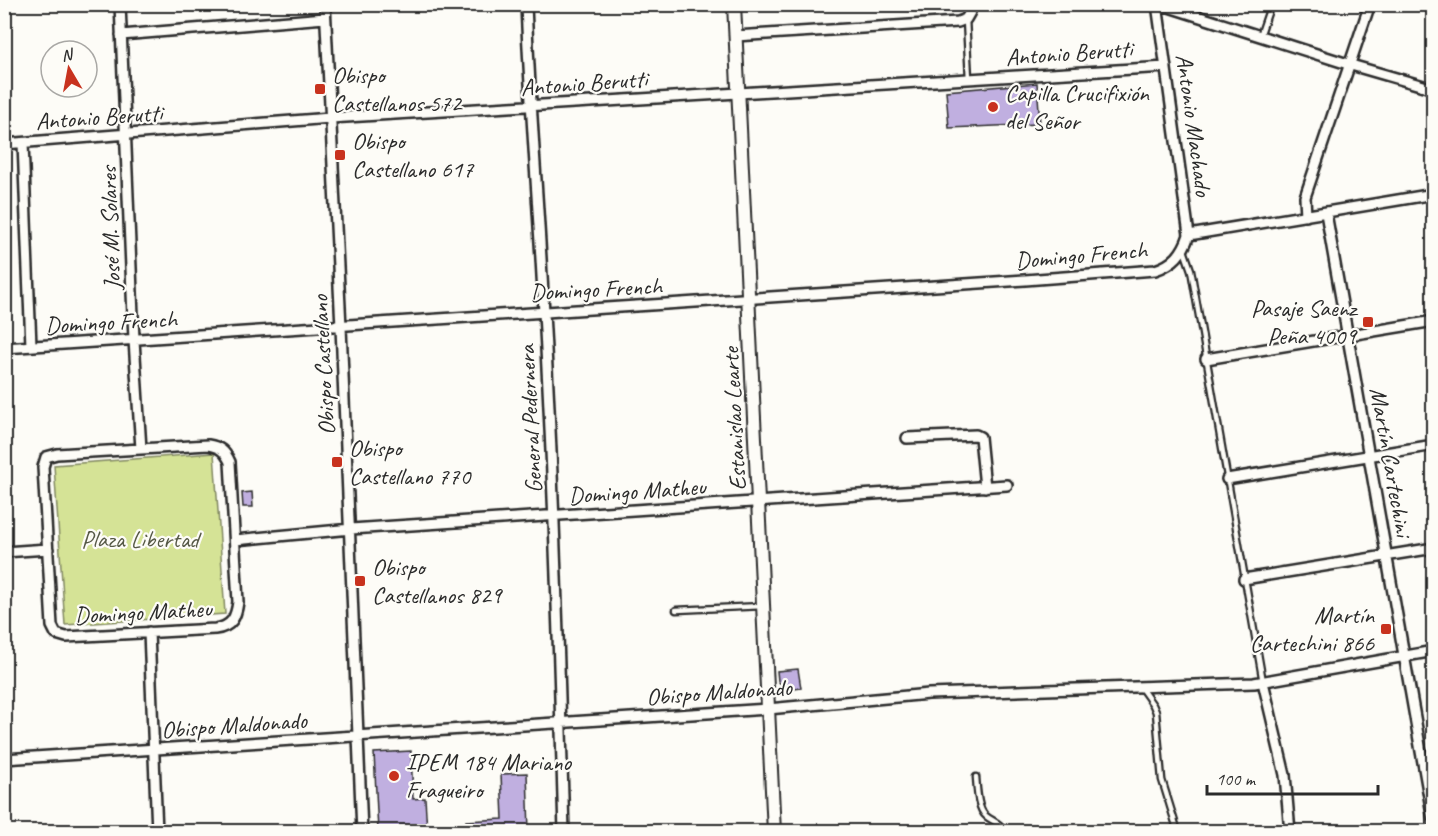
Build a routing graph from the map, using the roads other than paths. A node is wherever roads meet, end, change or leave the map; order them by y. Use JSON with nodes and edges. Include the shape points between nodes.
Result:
{"nodes":[{"id":1,"x":120,"y":4,"type":"edge"},
{"id":2,"x":325,"y":4,"type":"edge"},
{"id":3,"x":526,"y":4,"type":"edge"},
{"id":4,"x":734,"y":4,"type":"edge"},
{"id":5,"x":970,"y":4,"type":"edge"},
{"id":6,"x":1271,"y":4,"type":"edge"},
{"id":7,"x":1370,"y":4,"type":"edge"},
{"id":8,"x":1157,"y":6,"type":"edge"},
{"id":9,"x":326,"y":18,"type":"junction"},
{"id":10,"x":966,"y":19,"type":"junction"},
{"id":11,"x":121,"y":34,"type":"junction"},
{"id":12,"x":735,"y":36,"type":"junction"},
{"id":13,"x":1260,"y":36,"type":"junction"},
{"id":14,"x":1351,"y":65,"type":"junction"},
{"id":15,"x":1166,"y":67,"type":"junction"},
{"id":16,"x":969,"y":80,"type":"junction"},
{"id":17,"x":1434,"y":89,"type":"edge"},
{"id":18,"x":738,"y":93,"type":"junction"},
{"id":19,"x":530,"y":106,"type":"junction"},
{"id":20,"x":330,"y":118,"type":"junction"},
{"id":21,"x":126,"y":135,"type":"junction"},
{"id":22,"x":23,"y":143,"type":"junction"},
{"id":23,"x":4,"y":144,"type":"edge"},
{"id":24,"x":1434,"y":194,"type":"edge"},
{"id":25,"x":1326,"y":213,"type":"junction"},
{"id":26,"x":1306,"y":216,"type":"junction"},
{"id":27,"x":1189,"y":235,"type":"junction"},
{"id":28,"x":1184,"y":250,"type":"junction"},
{"id":29,"x":748,"y":300,"type":"junction"},
{"id":30,"x":544,"y":311,"type":"junction"},
{"id":31,"x":1434,"y":321,"type":"edge"},
{"id":32,"x":342,"y":327,"type":"junction"},
{"id":33,"x":1349,"y":336,"type":"junction"},
{"id":34,"x":134,"y":340,"type":"junction"},
{"id":35,"x":31,"y":346,"type":"junction"},
{"id":36,"x":4,"y":348,"type":"edge"},
{"id":37,"x":1206,"y":359,"type":"junction"},
{"id":38,"x":907,"y":438,"type":"dead end"},
{"id":39,"x":1434,"y":445,"type":"edge"},
{"id":40,"x":141,"y":449,"type":"junction"},
{"id":41,"x":1370,"y":455,"type":"junction"},
{"id":42,"x":1227,"y":479,"type":"junction"},
{"id":43,"x":1007,"y":485,"type":"dead end"},
{"id":44,"x":985,"y":487,"type":"junction"},
{"id":45,"x":760,"y":501,"type":"junction"},
{"id":46,"x":554,"y":516,"type":"junction"},
{"id":47,"x":351,"y":529,"type":"junction"},
{"id":48,"x":235,"y":540,"type":"junction"},
{"id":49,"x":1434,"y":548,"type":"edge"},
{"id":50,"x":48,"y":549,"type":"junction"},
{"id":51,"x":4,"y":552,"type":"edge"},
{"id":52,"x":1387,"y":556,"type":"junction"},
{"id":53,"x":1244,"y":579,"type":"junction"},
{"id":54,"x":763,"y":606,"type":"junction"},
{"id":55,"x":676,"y":610,"type":"dead end"},
{"id":56,"x":149,"y":632,"type":"junction"},
{"id":57,"x":1434,"y":651,"type":"edge"},
{"id":58,"x":1402,"y":657,"type":"junction"},
{"id":59,"x":1263,"y":682,"type":"junction"},
{"id":60,"x":1140,"y":686,"type":"junction"},
{"id":61,"x":768,"y":709,"type":"junction"},
{"id":62,"x":561,"y":721,"type":"junction"},
{"id":63,"x":359,"y":736,"type":"junction"},
{"id":64,"x":154,"y":750,"type":"junction"},
{"id":65,"x":4,"y":759,"type":"edge"},
{"id":66,"x":975,"y":777,"type":"dead end"},
{"id":67,"x":1434,"y":825,"type":"edge"},
{"id":68,"x":157,"y":831,"type":"edge"},
{"id":69,"x":362,"y":831,"type":"edge"},
{"id":70,"x":564,"y":831,"type":"edge"},
{"id":71,"x":774,"y":831,"type":"edge"},
{"id":72,"x":1005,"y":831,"type":"edge"},
{"id":73,"x":1178,"y":831,"type":"edge"},
{"id":74,"x":1290,"y":831,"type":"edge"}],
"edges":[{"from":1,"to":11,"type":"street","name":"José M. Solares"},
{"from":2,"to":9,"type":"street","name":"Obispo Castellano"},
{"from":3,"to":19,"type":"street","name":"General Pedernera"},
{"from":4,"to":12,"type":"street","name":"Estanislao Learte"},
{"from":5,"to":10,"type":"street"},
{"from":6,"to":13,"type":"lane"},
{"from":7,"to":14,"type":"street"},
{"from":8,"to":13,"type":"street"},
{"from":8,"to":15,"type":"street","name":"Antonio Machado"},
{"from":9,"to":11,"type":"street"},
{"from":9,"to":20,"type":"street","name":"Obispo Castellano"},
{"from":10,"to":12,"type":"street"},
{"from":10,"to":16,"type":"lane"},
{"from":11,"to":21,"type":"street","name":"José M. Solares"},
{"from":12,"to":18,"type":"street","name":"Estanislao Learte"},
{"from":13,"to":14,"type":"street"},
{"from":14,"to":17,"type":"street"},
{"from":14,"to":26,"type":"street","via":[[1305,197]]},
{"from":15,"to":16,"type":"street","name":"Antonio Berutti"},
{"from":15,"to":27,"type":"street","name":"Antonio Machado"},
{"from":16,"to":18,"type":"street","name":"Antonio Berutti"},
{"from":18,"to":19,"type":"street","name":"Antonio Berutti"},
{"from":18,"to":29,"type":"street","name":"Estanislao Learte"},
{"from":19,"to":20,"type":"street","name":"Antonio Berutti"},
{"from":19,"to":30,"type":"street","name":"General Pedernera"},
{"from":20,"to":21,"type":"street","name":"Antonio Berutti"},
{"from":20,"to":32,"type":"street","name":"Obispo Castellano"},
{"from":21,"to":22,"type":"street","name":"Antonio Berutti"},
{"from":21,"to":34,"type":"street","name":"José M. Solares"},
{"from":22,"to":23,"type":"street","name":"Antonio Berutti"},
{"from":22,"to":35,"type":"street"},
{"from":24,"to":25,"type":"street"},
{"from":25,"to":26,"type":"street"},
{"from":25,"to":33,"type":"street","name":"Martín Cartechini"},
{"from":26,"to":27,"type":"street"},
{"from":27,"to":28,"type":"street","name":"Antonio Machado"},
{"from":28,"to":29,"type":"street","name":"Domingo French","via":[[1171,263],[1155,270]]},
{"from":28,"to":37,"type":"lane"},
{"from":29,"to":30,"type":"street","name":"Domingo French"},
{"from":29,"to":45,"type":"street","name":"Estanislao Learte"},
{"from":30,"to":32,"type":"street","name":"Domingo French"},
{"from":30,"to":46,"type":"street","name":"General Pedernera"},
{"from":31,"to":33,"type":"street"},
{"from":32,"to":34,"type":"street","name":"Domingo French"},
{"from":32,"to":47,"type":"street","name":"Obispo Castellano"},
{"from":33,"to":37,"type":"street"},
{"from":33,"to":41,"type":"street","name":"Martín Cartechini"},
{"from":34,"to":35,"type":"street","name":"Domingo French"},
{"from":34,"to":40,"type":"street","name":"José M. Solares"},
{"from":35,"to":36,"type":"street","name":"Domingo French"},
{"from":37,"to":42,"type":"lane"},
{"from":38,"to":44,"type":"street","via":[[980,436]]},
{"from":39,"to":41,"type":"street"},
{"from":40,"to":48,"type":"street","via":[[217,447],[226,453],[230,462]]},
{"from":40,"to":50,"type":"street","via":[[46,457],[43,466]]},
{"from":41,"to":42,"type":"street"},
{"from":41,"to":52,"type":"street","name":"Martín Cartechini"},
{"from":42,"to":53,"type":"lane"},
{"from":43,"to":44,"type":"street","name":"Domingo Matheu"},
{"from":44,"to":45,"type":"street","name":"Domingo Matheu"},
{"from":45,"to":46,"type":"street","name":"Domingo Matheu"},
{"from":45,"to":54,"type":"street","name":"Estanislao Learte"},
{"from":46,"to":47,"type":"street","name":"Domingo Matheu"},
{"from":46,"to":62,"type":"street","name":"General Pedernera"},
{"from":47,"to":48,"type":"street","name":"Domingo Matheu"},
{"from":47,"to":63,"type":"street","name":"Obispo Castellano"},
{"from":48,"to":56,"type":"street","name":"Domingo Matheu","via":[[238,602],[231,623],[223,628]]},
{"from":49,"to":52,"type":"street"},
{"from":50,"to":51,"type":"street"},
{"from":50,"to":56,"type":"street","name":"Domingo Matheu","via":[[52,626],[56,634],[66,637]]},
{"from":52,"to":53,"type":"street"},
{"from":52,"to":58,"type":"street","name":"Martín Cartechini"},
{"from":53,"to":59,"type":"lane"},
{"from":54,"to":55,"type":"lane"},
{"from":54,"to":61,"type":"street","name":"Estanislao Learte"},
{"from":56,"to":64,"type":"street"},
{"from":57,"to":58,"type":"street","name":"Obispo Maldonado"},
{"from":58,"to":59,"type":"street","name":"Obispo Maldonado"},
{"from":58,"to":67,"type":"street","name":"Martín Cartechini"},
{"from":59,"to":60,"type":"street","name":"Obispo Maldonado"},
{"from":59,"to":74,"type":"street","via":[[1285,775]]},
{"from":60,"to":61,"type":"street","name":"Obispo Maldonado","via":[[929,694]]},
{"from":60,"to":73,"type":"lane","via":[[1156,712],[1162,780]]},
{"from":61,"to":62,"type":"street","name":"Obispo Maldonado"},
{"from":61,"to":71,"type":"street","name":"Estanislao Learte"},
{"from":62,"to":63,"type":"street","name":"Obispo Maldonado"},
{"from":62,"to":70,"type":"street","name":"General Pedernera"},
{"from":63,"to":64,"type":"street","name":"Obispo Maldonado"},
{"from":63,"to":69,"type":"street","name":"Obispo Castellano"},
{"from":64,"to":65,"type":"street","name":"Obispo Maldonado"},
{"from":64,"to":68,"type":"street"},
{"from":66,"to":72,"type":"lane","via":[[981,809]]}]}
